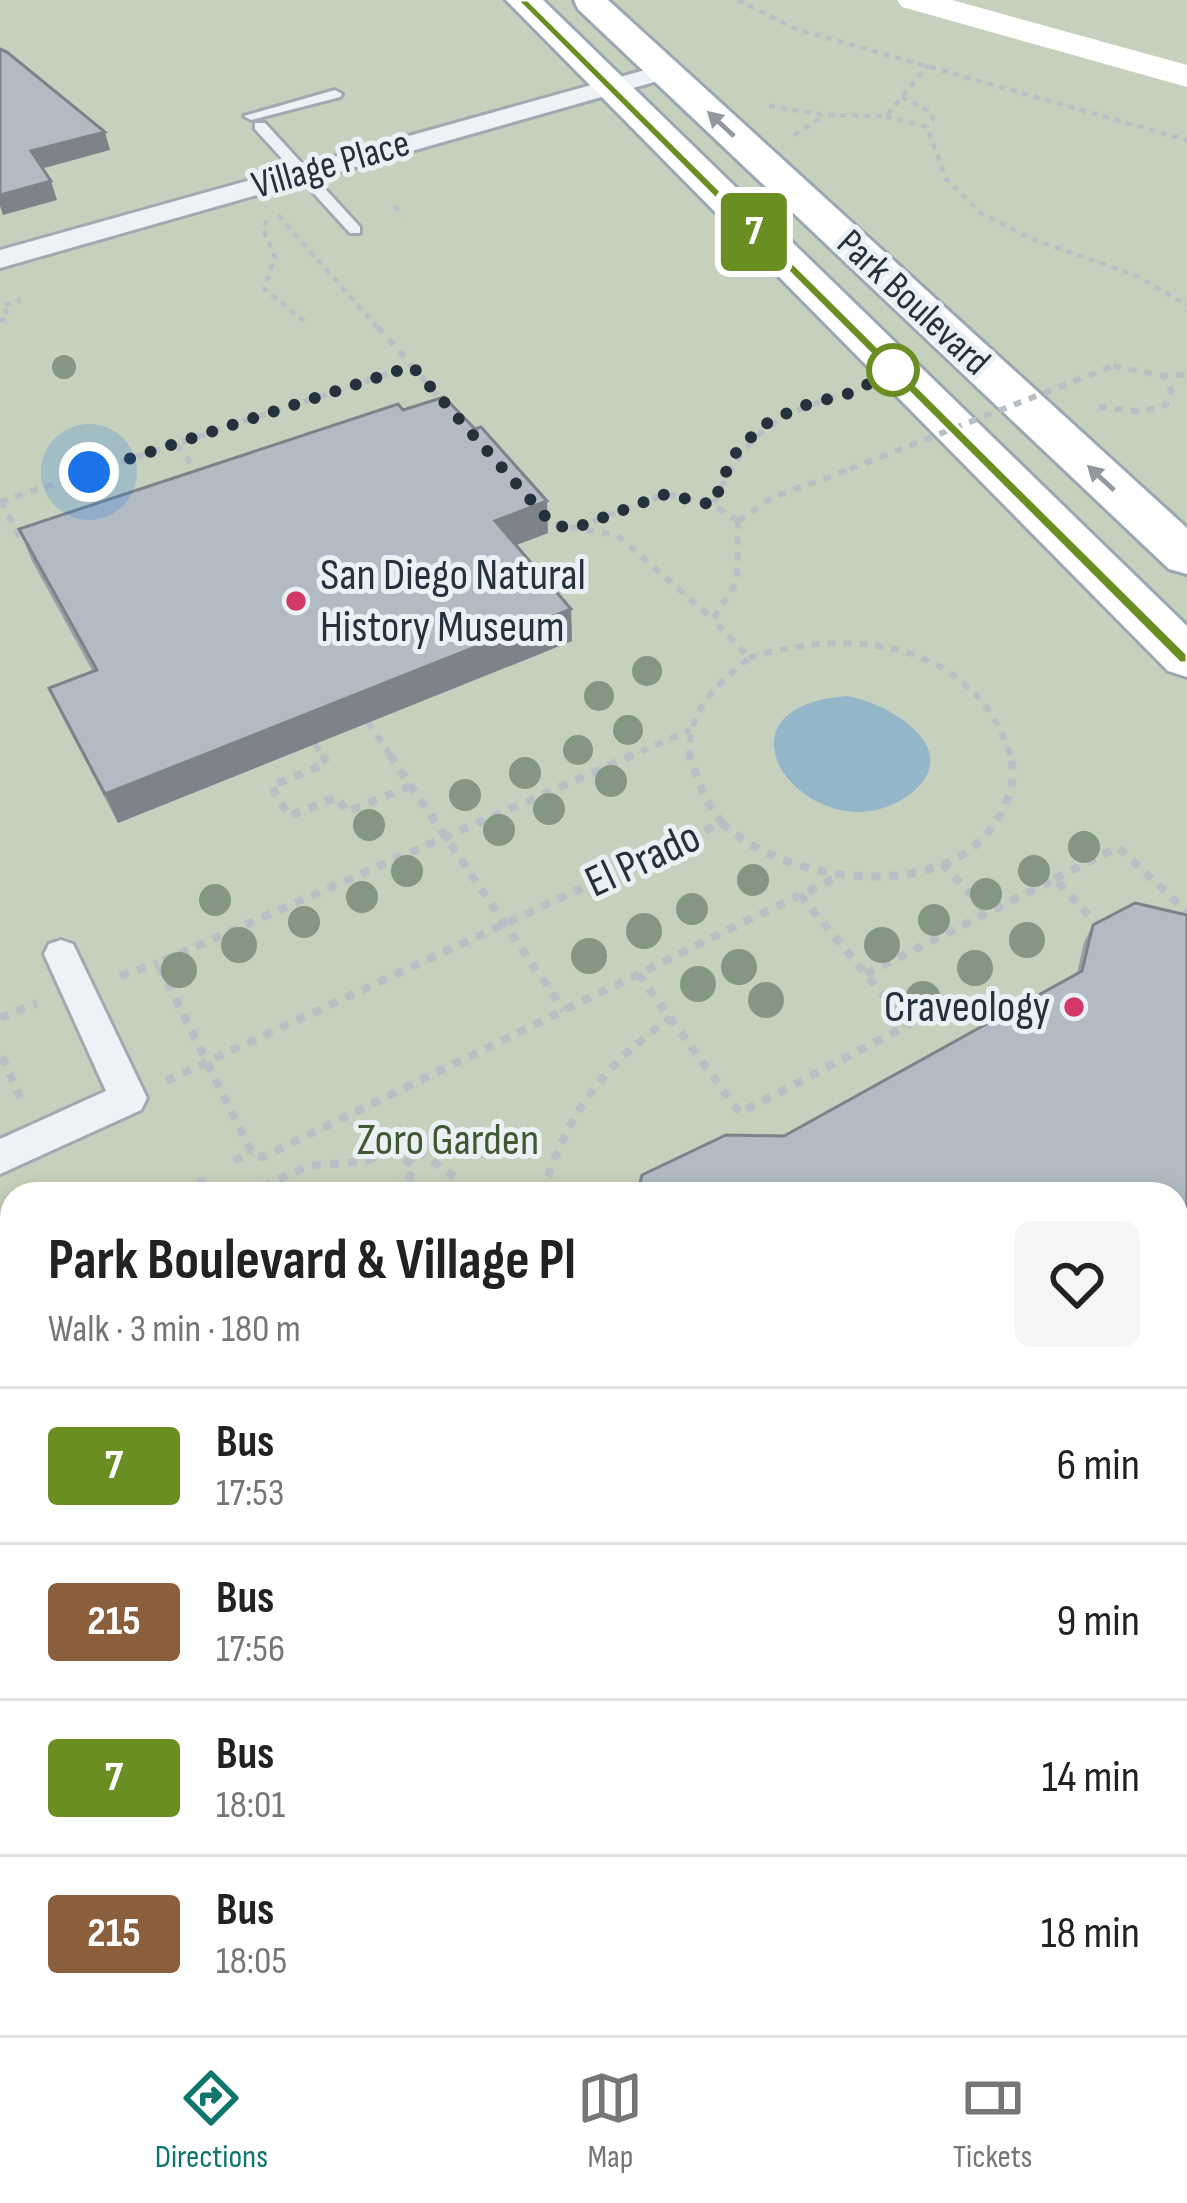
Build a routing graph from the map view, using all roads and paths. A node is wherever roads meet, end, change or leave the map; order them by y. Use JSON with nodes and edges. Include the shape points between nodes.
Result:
{"nodes":[{"id":1,"x":524,"y":0,"type":"edge"},
{"id":2,"x":587,"y":0,"type":"edge"},
{"id":3,"x":738,"y":0,"type":"edge"},
{"id":4,"x":914,"y":0,"type":"edge"},
{"id":5,"x":928,"y":65,"type":"junction"},
{"id":6,"x":662,"y":72,"type":"junction"},
{"id":7,"x":1187,"y":76,"type":"edge"},
{"id":8,"x":611,"y":86,"type":"junction"},
{"id":9,"x":335,"y":94,"type":"dead end"},
{"id":10,"x":902,"y":97,"type":"junction"},
{"id":11,"x":751,"y":103,"type":"dead end"},
{"id":12,"x":886,"y":116,"type":"junction"},
{"id":13,"x":927,"y":127,"type":"junction"},
{"id":14,"x":1187,"y":140,"type":"edge"},
{"id":15,"x":304,"y":173,"type":"junction"},
{"id":16,"x":395,"y":206,"type":"dead end"},
{"id":17,"x":275,"y":207,"type":"dead end"},
{"id":18,"x":269,"y":216,"type":"dead end"},
{"id":19,"x":402,"y":216,"type":"dead end"},
{"id":20,"x":355,"y":230,"type":"dead end"},
{"id":21,"x":3,"y":270,"type":"edge"},
{"id":22,"x":1187,"y":305,"type":"edge"},
{"id":23,"x":0,"y":321,"type":"edge"},
{"id":24,"x":308,"y":324,"type":"dead end"},
{"id":25,"x":412,"y":366,"type":"junction"},
{"id":26,"x":1187,"y":374,"type":"edge"},
{"id":27,"x":1164,"y":376,"type":"junction"},
{"id":28,"x":840,"y":378,"type":"dead end"},
{"id":29,"x":1087,"y":405,"type":"dead end"},
{"id":30,"x":459,"y":419,"type":"edge"},
{"id":31,"x":176,"y":444,"type":"junction"},
{"id":32,"x":184,"y":487,"type":"edge"},
{"id":33,"x":1,"y":501,"type":"edge"},
{"id":34,"x":713,"y":505,"type":"junction"},
{"id":35,"x":536,"y":507,"type":"edge"},
{"id":36,"x":738,"y":521,"type":"junction"},
{"id":37,"x":572,"y":529,"type":"junction"},
{"id":38,"x":42,"y":535,"type":"edge"},
{"id":39,"x":1187,"y":557,"type":"edge"},
{"id":40,"x":713,"y":619,"type":"junction"},
{"id":41,"x":749,"y":658,"type":"junction"},
{"id":42,"x":1187,"y":658,"type":"edge"},
{"id":43,"x":368,"y":722,"type":"edge"},
{"id":44,"x":690,"y":730,"type":"junction"},
{"id":45,"x":315,"y":744,"type":"edge"},
{"id":46,"x":413,"y":785,"type":"junction"},
{"id":47,"x":722,"y":823,"type":"junction"},
{"id":48,"x":447,"y":836,"type":"junction"},
{"id":49,"x":942,"y":863,"type":"junction"},
{"id":50,"x":841,"y":875,"type":"junction"},
{"id":51,"x":1054,"y":879,"type":"junction"},
{"id":52,"x":1162,"y":888,"type":"junction"},
{"id":53,"x":800,"y":896,"type":"junction"},
{"id":54,"x":1157,"y":907,"type":"edge"},
{"id":55,"x":1187,"y":912,"type":"edge"},
{"id":56,"x":987,"y":913,"type":"junction"},
{"id":57,"x":506,"y":923,"type":"junction"},
{"id":58,"x":1104,"y":931,"type":"edge"},
{"id":59,"x":62,"y":954,"type":"dead end"},
{"id":60,"x":638,"y":974,"type":"junction"},
{"id":61,"x":866,"y":974,"type":"junction"},
{"id":62,"x":564,"y":1011,"type":"junction"},
{"id":63,"x":670,"y":1018,"type":"junction"},
{"id":64,"x":206,"y":1061,"type":"junction"},
{"id":65,"x":128,"y":1099,"type":"junction"},
{"id":66,"x":391,"y":1150,"type":"junction"},
{"id":67,"x":252,"y":1152,"type":"junction"},
{"id":68,"x":0,"y":1157,"type":"edge"},
{"id":69,"x":233,"y":1161,"type":"dead end"},
{"id":70,"x":200,"y":1178,"type":"dead end"},
{"id":71,"x":202,"y":1182,"type":"edge"},
{"id":72,"x":273,"y":1182,"type":"edge"},
{"id":73,"x":407,"y":1182,"type":"edge"},
{"id":74,"x":455,"y":1182,"type":"edge"},
{"id":75,"x":546,"y":1182,"type":"edge"}],
"edges":[{"from":1,"to":8,"type":"main road","name":"Park Boulevard"},
{"from":2,"to":6,"type":"main road","name":"Park Boulevard"},
{"from":3,"to":5,"type":"path","via":[[796,29]]},
{"from":4,"to":7,"type":"main road"},
{"from":5,"to":10,"type":"path"},
{"from":5,"to":14,"type":"path"},
{"from":6,"to":8,"type":"street","name":"Village Place"},
{"from":39,"to":6,"type":"main road","name":"Park Boulevard","one_way":true},
{"from":8,"to":15,"type":"street","name":"Village Place"},
{"from":8,"to":42,"type":"main road","name":"Park Boulevard"},
{"from":9,"to":15,"type":"lane","via":[[255,121]]},
{"from":10,"to":12,"type":"path"},
{"from":10,"to":13,"type":"path","via":[[931,112]]},
{"from":11,"to":12,"type":"path"},
{"from":12,"to":13,"type":"path"},
{"from":13,"to":22,"type":"path","via":[[946,178],[980,213],[1134,274]]},
{"from":15,"to":20,"type":"lane"},
{"from":15,"to":21,"type":"street","name":"Village Place"},
{"from":16,"to":19,"type":"path"},
{"from":17,"to":25,"type":"path"},
{"from":18,"to":24,"type":"path","via":[[263,229],[275,257],[264,289]]},
{"from":21,"to":23,"type":"path","via":[[19,301],[3,305],[8,317]]},
{"from":25,"to":30,"type":"path"},
{"from":25,"to":31,"type":"path"},
{"from":26,"to":27,"type":"path"},
{"from":27,"to":29,"type":"path","via":[[1171,390],[1166,405],[1141,412]]},
{"from":27,"to":36,"type":"path","bridge":true,"via":[[1112,366],[771,498]]},
{"from":28,"to":34,"type":"path","via":[[854,392],[762,426],[732,457]]},
{"from":31,"to":32,"type":"path","via":[[204,480]]},
{"from":31,"to":33,"type":"path"},
{"from":33,"to":38,"type":"path","via":[[22,542]]},
{"from":34,"to":36,"type":"path"},
{"from":34,"to":37,"type":"path","via":[[666,494]]},
{"from":35,"to":37,"type":"path","via":[[552,524]]},
{"from":36,"to":40,"type":"path","via":[[737,581]]},
{"from":37,"to":40,"type":"path","via":[[602,529],[638,551]]},
{"from":40,"to":41,"type":"path"},
{"from":41,"to":44,"type":"path","via":[[714,683]]},
{"from":41,"to":49,"type":"path","via":[[794,643],[894,647],[941,666],[979,694],[1005,730],[1014,769],[1006,808],[978,842]]},
{"from":43,"to":46,"type":"path"},
{"from":44,"to":47,"type":"path","name":"El Prado","via":[[686,754],[698,793]]},
{"from":44,"to":48,"type":"path"},
{"from":45,"to":46,"type":"path","via":[[327,763],[271,786],[289,817],[337,797],[347,812]]},
{"from":46,"to":48,"type":"path"},
{"from":47,"to":50,"type":"path","via":[[772,858]]},
{"from":47,"to":57,"type":"path","name":"El Prado"},
{"from":48,"to":57,"type":"path"},
{"from":48,"to":64,"type":"path","via":[[158,962]]},
{"from":49,"to":50,"type":"path","via":[[883,878]]},
{"from":49,"to":56,"type":"path"},
{"from":50,"to":53,"type":"path"},
{"from":51,"to":52,"type":"path","via":[[1118,848]]},
{"from":51,"to":56,"type":"path"},
{"from":51,"to":58,"type":"path"},
{"from":52,"to":54,"type":"path"},
{"from":52,"to":55,"type":"path"},
{"from":53,"to":60,"type":"path"},
{"from":53,"to":61,"type":"path"},
{"from":56,"to":61,"type":"path"},
{"from":57,"to":62,"type":"path"},
{"from":57,"to":64,"type":"path","name":"El Prado"},
{"from":59,"to":65,"type":"street"},
{"from":60,"to":62,"type":"path"},
{"from":60,"to":63,"type":"path"},
{"from":61,"to":63,"type":"path","via":[[908,1025],[740,1113]]},
{"from":62,"to":67,"type":"path","via":[[263,1156]]},
{"from":63,"to":75,"type":"path","via":[[632,1042],[582,1096]]},
{"from":64,"to":65,"type":"path","name":"El Prado"},
{"from":64,"to":67,"type":"path"},
{"from":65,"to":68,"type":"street"},
{"from":66,"to":72,"type":"path","via":[[366,1161],[308,1166]]},
{"from":66,"to":73,"type":"path","via":[[414,1166]]},
{"from":66,"to":74,"type":"path","via":[[420,1152]]},
{"from":67,"to":69,"type":"path"},
{"from":70,"to":71,"type":"path"}]}
